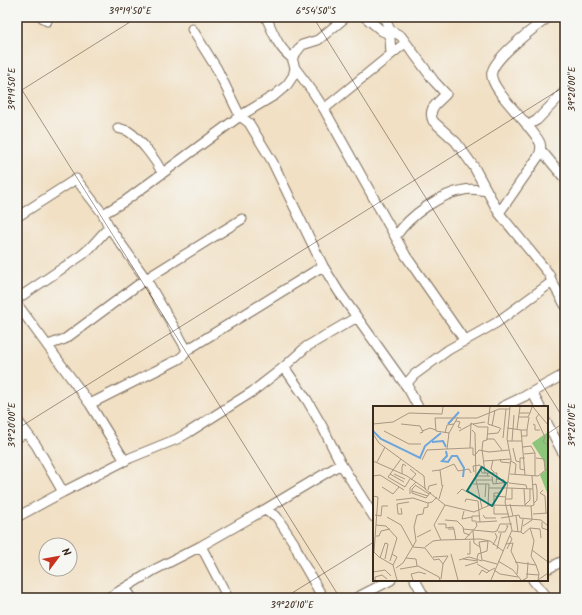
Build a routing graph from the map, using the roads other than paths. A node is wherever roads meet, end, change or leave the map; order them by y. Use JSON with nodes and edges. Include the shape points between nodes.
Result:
{"nodes":[{"id":1,"x":266,"y":17,"type":"edge"},
{"id":2,"x":346,"y":17,"type":"edge"},
{"id":3,"x":365,"y":17,"type":"edge"},
{"id":4,"x":384,"y":17,"type":"edge"},
{"id":5,"x":549,"y":17,"type":"edge"},
{"id":6,"x":192,"y":29,"type":"dead end"},
{"id":7,"x":388,"y":31,"type":"junction"},
{"id":8,"x":405,"y":42,"type":"junction"},
{"id":9,"x":391,"y":54,"type":"junction"},
{"id":10,"x":292,"y":58,"type":"junction"},
{"id":11,"x":295,"y":68,"type":"junction"},
{"id":12,"x":565,"y":91,"type":"edge"},
{"id":13,"x":324,"y":109,"type":"junction"},
{"id":14,"x":240,"y":116,"type":"junction"},
{"id":15,"x":527,"y":126,"type":"junction"},
{"id":16,"x":118,"y":128,"type":"dead end"},
{"id":17,"x":541,"y":150,"type":"junction"},
{"id":18,"x":162,"y":173,"type":"junction"},
{"id":19,"x":565,"y":179,"type":"edge"},
{"id":20,"x":486,"y":191,"type":"junction"},
{"id":21,"x":498,"y":213,"type":"junction"},
{"id":22,"x":103,"y":214,"type":"junction"},
{"id":23,"x":17,"y":217,"type":"edge"},
{"id":24,"x":242,"y":219,"type":"dead end"},
{"id":25,"x":109,"y":227,"type":"junction"},
{"id":26,"x":396,"y":236,"type":"junction"},
{"id":27,"x":323,"y":266,"type":"junction"},
{"id":28,"x":146,"y":279,"type":"junction"},
{"id":29,"x":552,"y":282,"type":"junction"},
{"id":30,"x":17,"y":299,"type":"edge"},
{"id":31,"x":17,"y":304,"type":"edge"},
{"id":32,"x":565,"y":305,"type":"edge"},
{"id":33,"x":357,"y":317,"type":"junction"},
{"id":34,"x":465,"y":341,"type":"junction"},
{"id":35,"x":48,"y":345,"type":"junction"},
{"id":36,"x":187,"y":350,"type":"junction"},
{"id":37,"x":284,"y":367,"type":"junction"},
{"id":38,"x":565,"y":374,"type":"edge"},
{"id":39,"x":409,"y":390,"type":"junction"},
{"id":40,"x":532,"y":392,"type":"junction"},
{"id":41,"x":90,"y":404,"type":"junction"},
{"id":42,"x":417,"y":406,"type":"edge"},
{"id":43,"x":504,"y":406,"type":"edge"},
{"id":44,"x":539,"y":406,"type":"edge"},
{"id":45,"x":17,"y":420,"type":"edge"},
{"id":46,"x":548,"y":425,"type":"edge"},
{"id":47,"x":26,"y":432,"type":"junction"},
{"id":48,"x":17,"y":438,"type":"edge"},
{"id":49,"x":565,"y":457,"type":"edge"},
{"id":50,"x":125,"y":461,"type":"junction"},
{"id":51,"x":341,"y":464,"type":"junction"},
{"id":52,"x":63,"y":492,"type":"junction"},
{"id":53,"x":264,"y":510,"type":"junction"},
{"id":54,"x":373,"y":515,"type":"edge"},
{"id":55,"x":17,"y":517,"type":"edge"},
{"id":56,"x":201,"y":546,"type":"junction"},
{"id":57,"x":565,"y":560,"type":"edge"},
{"id":58,"x":548,"y":568,"type":"edge"},
{"id":59,"x":388,"y":581,"type":"edge"},
{"id":60,"x":416,"y":581,"type":"edge"},
{"id":61,"x":534,"y":581,"type":"edge"},
{"id":62,"x":541,"y":581,"type":"edge"},
{"id":63,"x":125,"y":588,"type":"junction"},
{"id":64,"x":541,"y":590,"type":"junction"},
{"id":65,"x":108,"y":598,"type":"edge"},
{"id":66,"x":132,"y":598,"type":"edge"},
{"id":67,"x":228,"y":598,"type":"edge"},
{"id":68,"x":324,"y":598,"type":"edge"},
{"id":69,"x":356,"y":598,"type":"edge"},
{"id":70,"x":425,"y":598,"type":"edge"},
{"id":71,"x":548,"y":598,"type":"edge"}],
"edges":[{"from":1,"to":10,"type":"street","via":[[279,46]]},
{"from":2,"to":10,"type":"street","via":[[318,40],[302,45]]},
{"from":3,"to":7,"type":"street","via":[[382,31]]},
{"from":4,"to":7,"type":"street"},
{"from":5,"to":15,"type":"street","via":[[518,42],[491,73],[491,79],[497,89]]},
{"from":6,"to":14,"type":"street","via":[[214,63]]},
{"from":7,"to":8,"type":"street","via":[[400,36]]},
{"from":7,"to":9,"type":"street"},
{"from":8,"to":9,"type":"street"},
{"from":8,"to":20,"type":"street","via":[[446,94],[432,108],[430,116],[456,142],[474,167]]},
{"from":9,"to":13,"type":"street"},
{"from":10,"to":11,"type":"street"},
{"from":11,"to":13,"type":"street"},
{"from":11,"to":14,"type":"street","via":[[287,86]]},
{"from":12,"to":15,"type":"street","via":[[537,120]]},
{"from":13,"to":26,"type":"street"},
{"from":14,"to":18,"type":"street"},
{"from":14,"to":27,"type":"street","via":[[249,123],[272,161]]},
{"from":15,"to":17,"type":"street","via":[[540,143]]},
{"from":16,"to":18,"type":"street","via":[[132,134],[157,162]]},
{"from":17,"to":19,"type":"street"},
{"from":17,"to":21,"type":"street","via":[[538,158]]},
{"from":18,"to":22,"type":"street"},
{"from":20,"to":21,"type":"street"},
{"from":20,"to":26,"type":"street","via":[[465,189],[441,198],[408,221]]},
{"from":21,"to":29,"type":"street","via":[[538,259]]},
{"from":22,"to":23,"type":"street","via":[[76,179]]},
{"from":22,"to":25,"type":"street"},
{"from":24,"to":28,"type":"street"},
{"from":25,"to":28,"type":"street"},
{"from":25,"to":30,"type":"street","via":[[90,248]]},
{"from":26,"to":34,"type":"street","via":[[406,256]]},
{"from":27,"to":33,"type":"street"},
{"from":27,"to":36,"type":"street"},
{"from":28,"to":35,"type":"street","via":[[65,338]]},
{"from":28,"to":36,"type":"street"},
{"from":29,"to":32,"type":"street"},
{"from":29,"to":34,"type":"street","via":[[496,323]]},
{"from":31,"to":35,"type":"street"},
{"from":33,"to":37,"type":"street","via":[[306,347]]},
{"from":33,"to":39,"type":"street"},
{"from":34,"to":39,"type":"street","via":[[414,375],[408,382]]},
{"from":35,"to":41,"type":"street"},
{"from":36,"to":41,"type":"street","via":[[179,360]]},
{"from":37,"to":50,"type":"street","via":[[252,392],[189,432]]},
{"from":37,"to":51,"type":"street","via":[[318,419]]},
{"from":38,"to":40,"type":"street"},
{"from":39,"to":42,"type":"street"},
{"from":40,"to":43,"type":"street"},
{"from":40,"to":44,"type":"street"},
{"from":41,"to":50,"type":"street"},
{"from":45,"to":47,"type":"street"},
{"from":46,"to":49,"type":"street"},
{"from":47,"to":48,"type":"street"},
{"from":47,"to":52,"type":"street"},
{"from":50,"to":52,"type":"street"},
{"from":51,"to":53,"type":"street"},
{"from":51,"to":54,"type":"street"},
{"from":52,"to":55,"type":"street"},
{"from":53,"to":56,"type":"street"},
{"from":53,"to":68,"type":"street","via":[[276,516]]},
{"from":56,"to":63,"type":"street"},
{"from":56,"to":67,"type":"street"},
{"from":57,"to":58,"type":"street"},
{"from":59,"to":69,"type":"street"},
{"from":60,"to":70,"type":"street"},
{"from":61,"to":64,"type":"street"},
{"from":62,"to":64,"type":"street"},
{"from":63,"to":65,"type":"street"},
{"from":63,"to":66,"type":"street"},
{"from":64,"to":71,"type":"street"}]}
